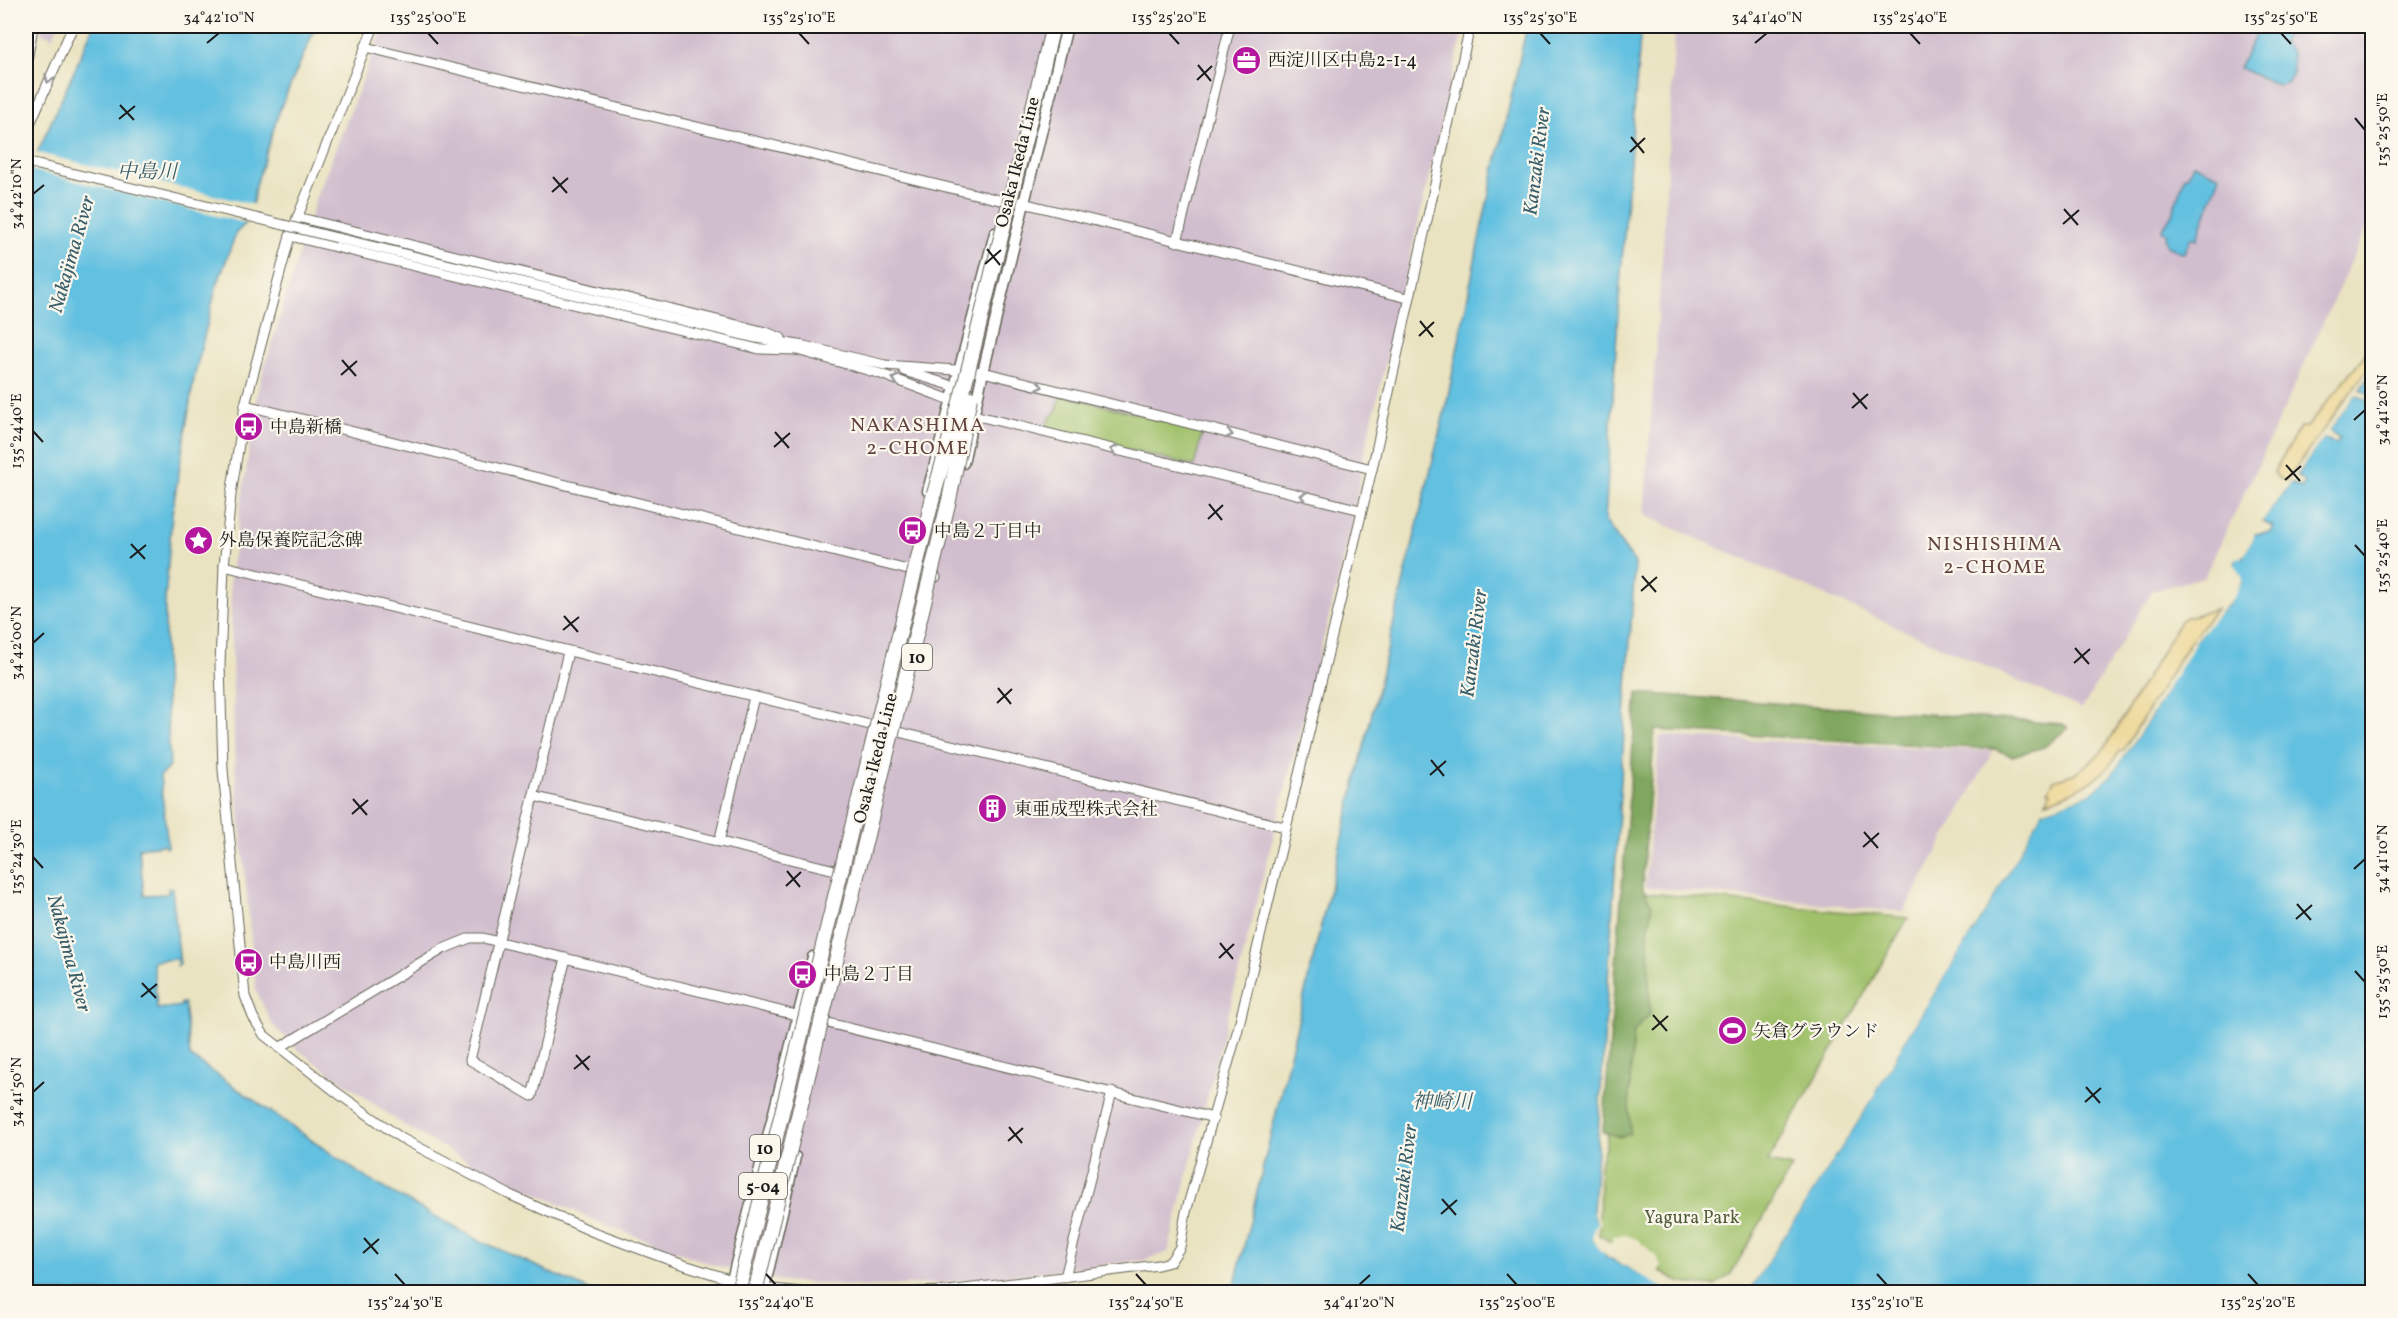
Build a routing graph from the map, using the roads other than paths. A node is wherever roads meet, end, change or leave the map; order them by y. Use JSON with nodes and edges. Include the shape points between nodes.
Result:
{"nodes":[{"id":1,"x":73,"y":26,"type":"edge"},
{"id":2,"x":374,"y":26,"type":"edge"},
{"id":3,"x":1047,"y":26,"type":"edge"},
{"id":4,"x":1053,"y":26,"type":"edge"},
{"id":5,"x":1061,"y":26,"type":"edge"},
{"id":6,"x":1067,"y":26,"type":"edge"},
{"id":7,"x":1230,"y":26,"type":"edge"},
{"id":8,"x":1470,"y":26,"type":"edge"},
{"id":9,"x":33,"y":29,"type":"edge"},
{"id":10,"x":365,"y":47,"type":"junction"},
{"id":11,"x":26,"y":49,"type":"edge"},
{"id":12,"x":26,"y":66,"type":"edge"},
{"id":13,"x":26,"y":133,"type":"edge"},
{"id":14,"x":26,"y":162,"type":"edge"},
{"id":15,"x":1004,"y":201,"type":"junction"},
{"id":16,"x":1023,"y":203,"type":"junction"},
{"id":17,"x":297,"y":217,"type":"junction"},
{"id":18,"x":290,"y":236,"type":"junction"},
{"id":19,"x":1177,"y":242,"type":"junction"},
{"id":20,"x":1408,"y":298,"type":"junction"},
{"id":21,"x":797,"y":348,"type":"junction"},
{"id":22,"x":885,"y":365,"type":"junction"},
{"id":23,"x":958,"y":370,"type":"junction"},
{"id":24,"x":983,"y":372,"type":"junction"},
{"id":25,"x":954,"y":385,"type":"junction"},
{"id":26,"x":951,"y":399,"type":"junction"},
{"id":27,"x":245,"y":405,"type":"junction"},
{"id":28,"x":974,"y":415,"type":"junction"},
{"id":29,"x":971,"y":431,"type":"junction"},
{"id":30,"x":1372,"y":469,"type":"junction"},
{"id":31,"x":1361,"y":510,"type":"junction"},
{"id":32,"x":224,"y":566,"type":"junction"},
{"id":33,"x":909,"y":571,"type":"junction"},
{"id":34,"x":936,"y":577,"type":"junction"},
{"id":35,"x":568,"y":652,"type":"junction"},
{"id":36,"x":754,"y":698,"type":"junction"},
{"id":37,"x":877,"y":727,"type":"junction"},
{"id":38,"x":898,"y":731,"type":"junction"},
{"id":39,"x":872,"y":792,"type":"junction"},
{"id":40,"x":533,"y":796,"type":"junction"},
{"id":41,"x":1285,"y":827,"type":"junction"},
{"id":42,"x":719,"y":842,"type":"junction"},
{"id":43,"x":835,"y":870,"type":"junction"},
{"id":44,"x":498,"y":940,"type":"junction"},
{"id":45,"x":566,"y":958,"type":"junction"},
{"id":46,"x":799,"y":1015,"type":"junction"},
{"id":47,"x":827,"y":1022,"type":"junction"},
{"id":48,"x":279,"y":1047,"type":"junction"},
{"id":49,"x":789,"y":1080,"type":"junction"},
{"id":50,"x":1112,"y":1092,"type":"junction"},
{"id":51,"x":1214,"y":1118,"type":"junction"},
{"id":52,"x":1065,"y":1277,"type":"junction"},
{"id":53,"x":735,"y":1286,"type":"edge"},
{"id":54,"x":760,"y":1290,"type":"edge"},
{"id":55,"x":801,"y":1293,"type":"edge"},
{"id":56,"x":916,"y":1293,"type":"edge"}],
"edges":[{"from":1,"to":13,"type":"street","one_way":true},
{"from":2,"to":10,"type":"street"},
{"from":3,"to":15,"type":"main road","name":"Osaka Ikeda Line","number":"10"},
{"from":4,"to":49,"type":"highway","bridge":true},
{"from":5,"to":39,"type":"highway","bridge":true,"via":[[971,391],[949,500]]},
{"from":6,"to":16,"type":"main road","name":"Osaka Ikeda Line","number":"10"},
{"from":7,"to":19,"type":"street"},
{"from":8,"to":20,"type":"street"},
{"from":9,"to":11,"type":"street"},
{"from":9,"to":12,"type":"street"},
{"from":10,"to":15,"type":"street"},
{"from":10,"to":17,"type":"street"},
{"from":14,"to":21,"type":"street","bridge":true},
{"from":15,"to":16,"type":"street"},
{"from":15,"to":23,"type":"main road","name":"Osaka Ikeda Line","number":"10"},
{"from":16,"to":19,"type":"street"},
{"from":16,"to":24,"type":"main road","name":"Osaka Ikeda Line","number":"10"},
{"from":17,"to":18,"type":"street"},
{"from":17,"to":21,"type":"street","via":[[766,332]]},
{"from":18,"to":21,"type":"street","via":[[759,349]]},
{"from":18,"to":27,"type":"street"},
{"from":19,"to":20,"type":"street"},
{"from":20,"to":30,"type":"street"},
{"from":21,"to":22,"type":"street"},
{"from":26,"to":21,"type":"street","one_way":true},
{"from":22,"to":23,"type":"street"},
{"from":22,"to":25,"type":"street"},
{"from":23,"to":24,"type":"street"},
{"from":23,"to":25,"type":"main road","name":"Osaka Ikeda Line","number":"10"},
{"from":24,"to":28,"type":"main road","name":"Osaka Ikeda Line","number":"10"},
{"from":24,"to":30,"type":"street","one_way":true},
{"from":25,"to":26,"type":"main road","name":"Osaka Ikeda Line","number":"10"},
{"from":25,"to":28,"type":"street","via":[[969,396]]},
{"from":26,"to":28,"type":"street"},
{"from":26,"to":33,"type":"main road","name":"Osaka Ikeda Line","number":"10"},
{"from":27,"to":32,"type":"street"},
{"from":27,"to":33,"type":"street"},
{"from":28,"to":29,"type":"main road","name":"Osaka Ikeda Line","number":"10"},
{"from":31,"to":28,"type":"street","one_way":true},
{"from":29,"to":34,"type":"main road","name":"Osaka Ikeda Line","number":"10"},
{"from":29,"to":39,"type":"highway","bridge":true,"via":[[952,462],[945,485]]},
{"from":30,"to":31,"type":"street"},
{"from":31,"to":41,"type":"street"},
{"from":32,"to":35,"type":"street"},
{"from":32,"to":48,"type":"street","via":[[220,664],[223,770],[245,996],[259,1028]]},
{"from":33,"to":34,"type":"street"},
{"from":33,"to":37,"type":"main road","name":"Osaka Ikeda Line","number":"10"},
{"from":34,"to":38,"type":"main road","name":"Osaka Ikeda Line","number":"10"},
{"from":35,"to":36,"type":"street"},
{"from":35,"to":40,"type":"street"},
{"from":36,"to":37,"type":"street"},
{"from":36,"to":42,"type":"street"},
{"from":37,"to":38,"type":"street"},
{"from":37,"to":39,"type":"highway"},
{"from":37,"to":43,"type":"main road","name":"Osaka Ikeda Line","number":"10"},
{"from":38,"to":41,"type":"street"},
{"from":38,"to":47,"type":"main road","name":"Osaka Ikeda Line","number":"10"},
{"from":39,"to":49,"type":"highway","bridge":true,"via":[[816,999]]},
{"from":39,"to":54,"type":"highway","bridge":true},
{"from":40,"to":42,"type":"street"},
{"from":40,"to":44,"type":"street"},
{"from":41,"to":51,"type":"street"},
{"from":42,"to":43,"type":"street"},
{"from":43,"to":46,"type":"main road","name":"Osaka Ikeda Line","number":"10"},
{"from":44,"to":45,"type":"street"},
{"from":44,"to":45,"type":"street","via":[[470,1060],[532,1096]]},
{"from":44,"to":48,"type":"street","via":[[456,942]]},
{"from":45,"to":46,"type":"street"},
{"from":46,"to":47,"type":"street"},
{"from":46,"to":53,"type":"main road","name":"Osaka Ikeda Line","number":"10"},
{"from":47,"to":50,"type":"street"},
{"from":47,"to":54,"type":"main road","name":"Osaka Ikeda Line","number":"10"},
{"from":48,"to":53,"type":"street","via":[[401,1138],[508,1194],[591,1231]]},
{"from":49,"to":53,"type":"highway","number":"5-04","bridge":true},
{"from":50,"to":51,"type":"street"},
{"from":50,"to":52,"type":"street"},
{"from":51,"to":52,"type":"street","via":[[1186,1212],[1180,1248],[1174,1258],[1164,1264]]},
{"from":52,"to":56,"type":"street"},
{"from":53,"to":54,"type":"street"},
{"from":54,"to":55,"type":"street"}]}
